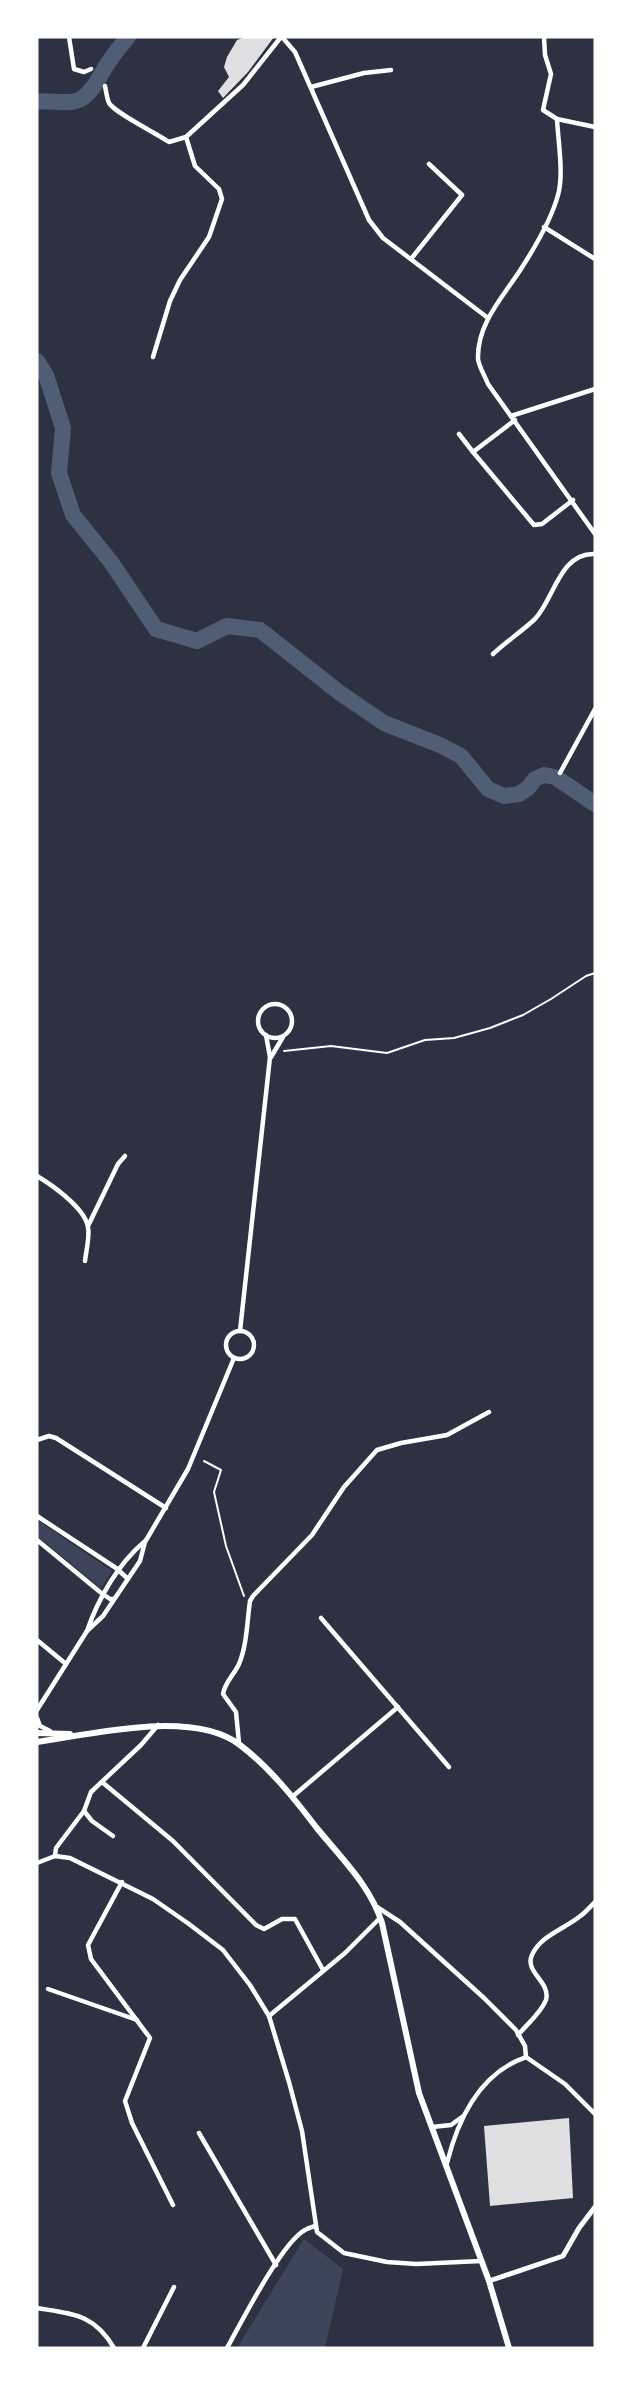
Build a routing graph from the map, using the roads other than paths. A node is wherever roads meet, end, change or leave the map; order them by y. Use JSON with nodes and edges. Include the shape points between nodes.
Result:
{"nodes":[{"id":1,"x":68,"y":37,"type":"edge"},
{"id":2,"x":282,"y":37,"type":"edge"},
{"id":3,"x":544,"y":37,"type":"edge"},
{"id":4,"x":91,"y":69,"type":"dead end"},
{"id":5,"x":391,"y":70,"type":"dead end"},
{"id":6,"x":105,"y":86,"type":"dead end"},
{"id":7,"x":311,"y":87,"type":"junction"},
{"id":8,"x":556,"y":119,"type":"junction"},
{"id":9,"x":595,"y":127,"type":"edge"},
{"id":10,"x":186,"y":137,"type":"junction"},
{"id":11,"x":429,"y":164,"type":"dead end"},
{"id":12,"x":544,"y":227,"type":"junction"},
{"id":13,"x":411,"y":259,"type":"junction"},
{"id":14,"x":595,"y":259,"type":"edge"},
{"id":15,"x":487,"y":320,"type":"junction"},
{"id":16,"x":153,"y":357,"type":"dead end"},
{"id":17,"x":595,"y":389,"type":"edge"},
{"id":18,"x":513,"y":418,"type":"junction"},
{"id":19,"x":459,"y":434,"type":"dead end"},
{"id":20,"x":473,"y":452,"type":"junction"},
{"id":21,"x":573,"y":500,"type":"junction"},
{"id":22,"x":595,"y":534,"type":"edge"},
{"id":23,"x":595,"y":554,"type":"edge"},
{"id":24,"x":493,"y":654,"type":"dead end"},
{"id":25,"x":595,"y":709,"type":"edge"},
{"id":26,"x":560,"y":773,"type":"dead end"},
{"id":27,"x":266,"y":1035,"type":"junction"},
{"id":28,"x":284,"y":1036,"type":"junction"},
{"id":29,"x":270,"y":1057,"type":"junction"},
{"id":30,"x":125,"y":1156,"type":"dead end"},
{"id":31,"x":37,"y":1175,"type":"edge"},
{"id":32,"x":88,"y":1225,"type":"junction"},
{"id":33,"x":85,"y":1261,"type":"dead end"},
{"id":34,"x":240,"y":1331,"type":"junction"},
{"id":35,"x":234,"y":1358,"type":"junction"},
{"id":36,"x":489,"y":1412,"type":"dead end"},
{"id":37,"x":37,"y":1440,"type":"edge"},
{"id":38,"x":166,"y":1508,"type":"junction"},
{"id":39,"x":37,"y":1516,"type":"edge"},
{"id":40,"x":37,"y":1540,"type":"edge"},
{"id":41,"x":145,"y":1542,"type":"junction"},
{"id":42,"x":119,"y":1570,"type":"junction"},
{"id":43,"x":128,"y":1579,"type":"junction"},
{"id":44,"x":103,"y":1595,"type":"junction"},
{"id":45,"x":114,"y":1600,"type":"junction"},
{"id":46,"x":321,"y":1618,"type":"dead end"},
{"id":47,"x":87,"y":1631,"type":"junction"},
{"id":48,"x":37,"y":1640,"type":"edge"},
{"id":49,"x":66,"y":1664,"type":"junction"},
{"id":50,"x":44,"y":1696,"type":"junction"},
{"id":51,"x":37,"y":1701,"type":"edge"},
{"id":52,"x":398,"y":1707,"type":"junction"},
{"id":53,"x":37,"y":1710,"type":"edge"},
{"id":54,"x":37,"y":1718,"type":"edge"},
{"id":55,"x":158,"y":1725,"type":"junction"},
{"id":56,"x":37,"y":1733,"type":"edge"},
{"id":57,"x":58,"y":1734,"type":"junction"},
{"id":58,"x":85,"y":1734,"type":"junction"},
{"id":59,"x":37,"y":1742,"type":"edge"},
{"id":60,"x":239,"y":1743,"type":"junction"},
{"id":61,"x":449,"y":1767,"type":"dead end"},
{"id":62,"x":102,"y":1782,"type":"junction"},
{"id":63,"x":292,"y":1797,"type":"junction"},
{"id":64,"x":84,"y":1811,"type":"junction"},
{"id":65,"x":113,"y":1836,"type":"dead end"},
{"id":66,"x":55,"y":1856,"type":"junction"},
{"id":67,"x":37,"y":1863,"type":"edge"},
{"id":68,"x":122,"y":1882,"type":"junction"},
{"id":69,"x":595,"y":1902,"type":"edge"},
{"id":70,"x":377,"y":1907,"type":"junction"},
{"id":71,"x":380,"y":1918,"type":"junction"},
{"id":72,"x":323,"y":1970,"type":"junction"},
{"id":73,"x":48,"y":1989,"type":"dead end"},
{"id":74,"x":269,"y":2016,"type":"junction"},
{"id":75,"x":137,"y":2021,"type":"junction"},
{"id":76,"x":518,"y":2035,"type":"junction"},
{"id":77,"x":526,"y":2057,"type":"junction"},
{"id":78,"x":595,"y":2114,"type":"edge"},
{"id":79,"x":463,"y":2117,"type":"junction"},
{"id":80,"x":432,"y":2127,"type":"junction"},
{"id":81,"x":199,"y":2133,"type":"dead end"},
{"id":82,"x":446,"y":2165,"type":"junction"},
{"id":83,"x":173,"y":2205,"type":"dead end"},
{"id":84,"x":595,"y":2207,"type":"edge"},
{"id":85,"x":315,"y":2226,"type":"junction"},
{"id":86,"x":481,"y":2261,"type":"junction"},
{"id":87,"x":276,"y":2265,"type":"junction"},
{"id":88,"x":488,"y":2281,"type":"junction"},
{"id":89,"x":174,"y":2287,"type":"dead end"},
{"id":90,"x":37,"y":2308,"type":"edge"},
{"id":91,"x":114,"y":2348,"type":"edge"},
{"id":92,"x":143,"y":2348,"type":"edge"},
{"id":93,"x":227,"y":2348,"type":"edge"},
{"id":94,"x":509,"y":2348,"type":"edge"}],
"edges":[{"from":1,"to":4,"type":"street","via":[[75,69]]},
{"from":2,"to":7,"type":"street","via":[[295,52]]},
{"from":2,"to":10,"type":"street","via":[[243,85]]},
{"from":3,"to":8,"type":"street","via":[[551,74],[543,110]]},
{"from":5,"to":7,"type":"street"},
{"from":6,"to":10,"type":"street","via":[[109,103],[126,117],[169,142]]},
{"from":7,"to":13,"type":"street","via":[[369,220],[383,238]]},
{"from":8,"to":9,"type":"street"},
{"from":8,"to":12,"type":"street","via":[[561,180]]},
{"from":10,"to":16,"type":"street","via":[[195,166],[219,189],[222,199],[209,237],[170,301]]},
{"from":11,"to":13,"type":"street","via":[[462,195]]},
{"from":12,"to":14,"type":"street"},
{"from":12,"to":15,"type":"street"},
{"from":13,"to":15,"type":"street"},
{"from":15,"to":18,"type":"street","via":[[478,362]]},
{"from":17,"to":18,"type":"street"},
{"from":18,"to":20,"type":"street"},
{"from":18,"to":21,"type":"street"},
{"from":19,"to":20,"type":"street"},
{"from":20,"to":21,"type":"street","via":[[534,525]]},
{"from":21,"to":22,"type":"street"},
{"from":23,"to":24,"type":"street","via":[[579,557],[549,593],[543,609]]},
{"from":25,"to":26,"type":"street"},
{"from":27,"to":28,"type":"street"},
{"from":27,"to":28,"type":"street","via":[[258,1025],[258,1015],[275,1004],[285,1007],[291,1016],[291,1027]]},
{"from":27,"to":29,"type":"street"},
{"from":28,"to":29,"type":"street"},
{"from":29,"to":34,"type":"street"},
{"from":30,"to":32,"type":"street"},
{"from":31,"to":32,"type":"street","via":[[73,1203]]},
{"from":32,"to":33,"type":"street"},
{"from":34,"to":35,"type":"street","via":[[226,1340],[226,1349]]},
{"from":34,"to":35,"type":"street","via":[[251,1336],[254,1347],[247,1357]]},
{"from":35,"to":38,"type":"street","via":[[188,1469]]},
{"from":36,"to":60,"type":"street","via":[[447,1435],[377,1450],[344,1487],[312,1535],[253,1596],[242,1654],[223,1694],[236,1712]]},
{"from":37,"to":38,"type":"street","via":[[57,1438]]},
{"from":38,"to":41,"type":"street"},
{"from":39,"to":42,"type":"street"},
{"from":40,"to":44,"type":"street"},
{"from":41,"to":42,"type":"street"},
{"from":41,"to":43,"type":"street"},
{"from":42,"to":43,"type":"street"},
{"from":42,"to":44,"type":"street"},
{"from":43,"to":45,"type":"street"},
{"from":44,"to":45,"type":"street"},
{"from":44,"to":47,"type":"street"},
{"from":45,"to":47,"type":"street"},
{"from":46,"to":52,"type":"street"},
{"from":47,"to":49,"type":"street"},
{"from":48,"to":49,"type":"street"},
{"from":49,"to":50,"type":"street"},
{"from":50,"to":51,"type":"street"},
{"from":50,"to":53,"type":"street"},
{"from":52,"to":61,"type":"street"},
{"from":52,"to":63,"type":"street"},
{"from":54,"to":57,"type":"street","via":[[44,1729]]},
{"from":55,"to":58,"type":"main road"},
{"from":55,"to":60,"type":"main road","via":[[193,1727]]},
{"from":55,"to":62,"type":"street"},
{"from":56,"to":57,"type":"main road"},
{"from":57,"to":58,"type":"main road"},
{"from":58,"to":59,"type":"main road"},
{"from":60,"to":63,"type":"main road"},
{"from":62,"to":64,"type":"street","via":[[91,1792]]},
{"from":62,"to":72,"type":"street","via":[[173,1841],[256,1925],[264,1929],[282,1919],[295,1919]]},
{"from":63,"to":70,"type":"main road"},
{"from":64,"to":65,"type":"street"},
{"from":64,"to":66,"type":"street"},
{"from":66,"to":67,"type":"street"},
{"from":66,"to":68,"type":"street","via":[[70,1858]]},
{"from":68,"to":74,"type":"street","via":[[223,1950]]},
{"from":68,"to":75,"type":"street","via":[[88,1945],[91,1959]]},
{"from":69,"to":76,"type":"street","via":[[532,1954],[531,1967],[547,1992],[546,1998]]},
{"from":70,"to":71,"type":"main road"},
{"from":70,"to":76,"type":"street","via":[[436,1954]]},
{"from":71,"to":72,"type":"street"},
{"from":71,"to":80,"type":"main road","via":[[419,2094]]},
{"from":72,"to":74,"type":"street"},
{"from":73,"to":75,"type":"street"},
{"from":74,"to":85,"type":"street","via":[[302,2131]]},
{"from":75,"to":83,"type":"street","via":[[150,2038],[125,2101]]},
{"from":76,"to":77,"type":"street"},
{"from":77,"to":78,"type":"street","via":[[565,2084]]},
{"from":77,"to":79,"type":"street","via":[[499,2070]]},
{"from":79,"to":80,"type":"street","via":[[452,2125]]},
{"from":79,"to":82,"type":"street"},
{"from":80,"to":82,"type":"main road"},
{"from":81,"to":87,"type":"street"},
{"from":82,"to":86,"type":"main road"},
{"from":84,"to":88,"type":"street","via":[[563,2256]]},
{"from":85,"to":86,"type":"street","via":[[344,2253],[416,2264]]},
{"from":85,"to":87,"type":"street","via":[[304,2230]]},
{"from":86,"to":88,"type":"main road"},
{"from":87,"to":93,"type":"street"},
{"from":88,"to":94,"type":"main road"},
{"from":89,"to":92,"type":"street"},
{"from":90,"to":91,"type":"street","via":[[85,2318]]}]}
